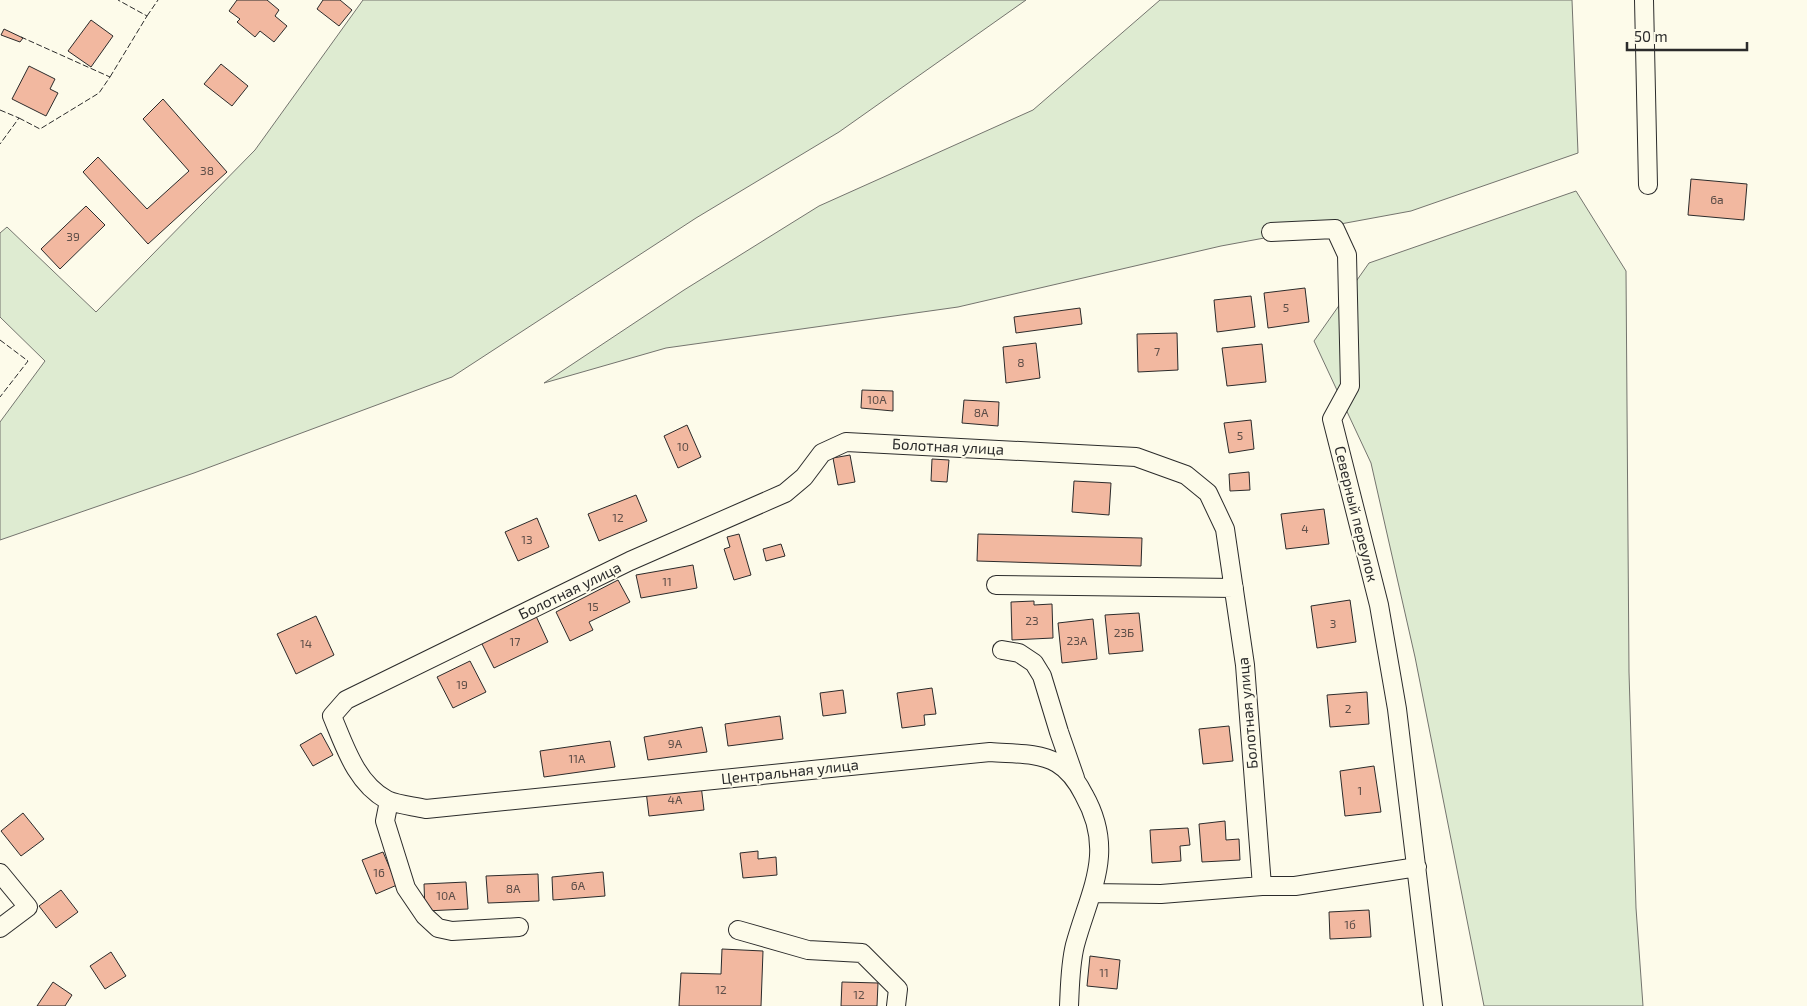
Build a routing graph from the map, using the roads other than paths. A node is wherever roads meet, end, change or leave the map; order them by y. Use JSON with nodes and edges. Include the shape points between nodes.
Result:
{"nodes":[{"id":1,"x":1644,"y":0,"type":"edge"},
{"id":2,"x":1648,"y":185,"type":"dead end"},
{"id":3,"x":1271,"y":232,"type":"dead end"},
{"id":4,"x":996,"y":585,"type":"dead end"},
{"id":5,"x":1234,"y":588,"type":"junction"},
{"id":6,"x":1002,"y":650,"type":"dead end"},
{"id":7,"x":346,"y":700,"type":"joint"},
{"id":8,"x":1076,"y":781,"type":"junction"},
{"id":9,"x":389,"y":801,"type":"junction"},
{"id":10,"x":1417,"y":867,"type":"junction"},
{"id":11,"x":0,"y":873,"type":"edge"},
{"id":12,"x":1262,"y":886,"type":"junction"},
{"id":13,"x":1092,"y":893,"type":"junction"},
{"id":14,"x":519,"y":927,"type":"dead end"},
{"id":15,"x":0,"y":928,"type":"edge"},
{"id":16,"x":738,"y":930,"type":"dead end"},
{"id":17,"x":896,"y":1006,"type":"edge"},
{"id":18,"x":1069,"y":1006,"type":"edge"},
{"id":19,"x":1433,"y":1006,"type":"edge"}],
"edges":[{"from":1,"to":2,"type":"street"},
{"from":3,"to":10,"type":"street","name":"Северный переулок","via":[[1334,230],[1347,255],[1350,386],[1332,419],[1379,604],[1397,709]]},
{"from":4,"to":5,"type":"street"},
{"from":5,"to":7,"type":"street","name":"Болотная улица","via":[[1225,529],[1208,494],[1186,475],[1136,457],[846,442],[822,453],[804,477],[785,493],[630,562]]},
{"from":5,"to":12,"type":"street","name":"Болотная улица","via":[[1246,665]]},
{"from":6,"to":8,"type":"street","via":[[1019,653],[1034,663],[1042,676]]},
{"from":7,"to":9,"type":"street","name":"Центральная улица","via":[[332,716],[354,768],[373,791]]},
{"from":8,"to":9,"type":"street","name":"Центральная улица","via":[[1058,764],[1037,756],[990,752],[426,809]]},
{"from":8,"to":13,"type":"street","name":"Центральная улица","via":[[1097,824],[1100,850]]},
{"from":9,"to":14,"type":"street","via":[[385,821],[406,888],[425,916],[438,928],[452,931]]},
{"from":10,"to":12,"type":"street","via":[[1295,886]]},
{"from":10,"to":19,"type":"street"},
{"from":11,"to":15,"type":"street","via":[[28,907]]},
{"from":12,"to":13,"type":"street","via":[[1161,894]]},
{"from":13,"to":18,"type":"street","name":"Центральная улица","via":[[1075,946]]},
{"from":16,"to":17,"type":"street","via":[[808,950],[862,953],[898,988]]}]}
